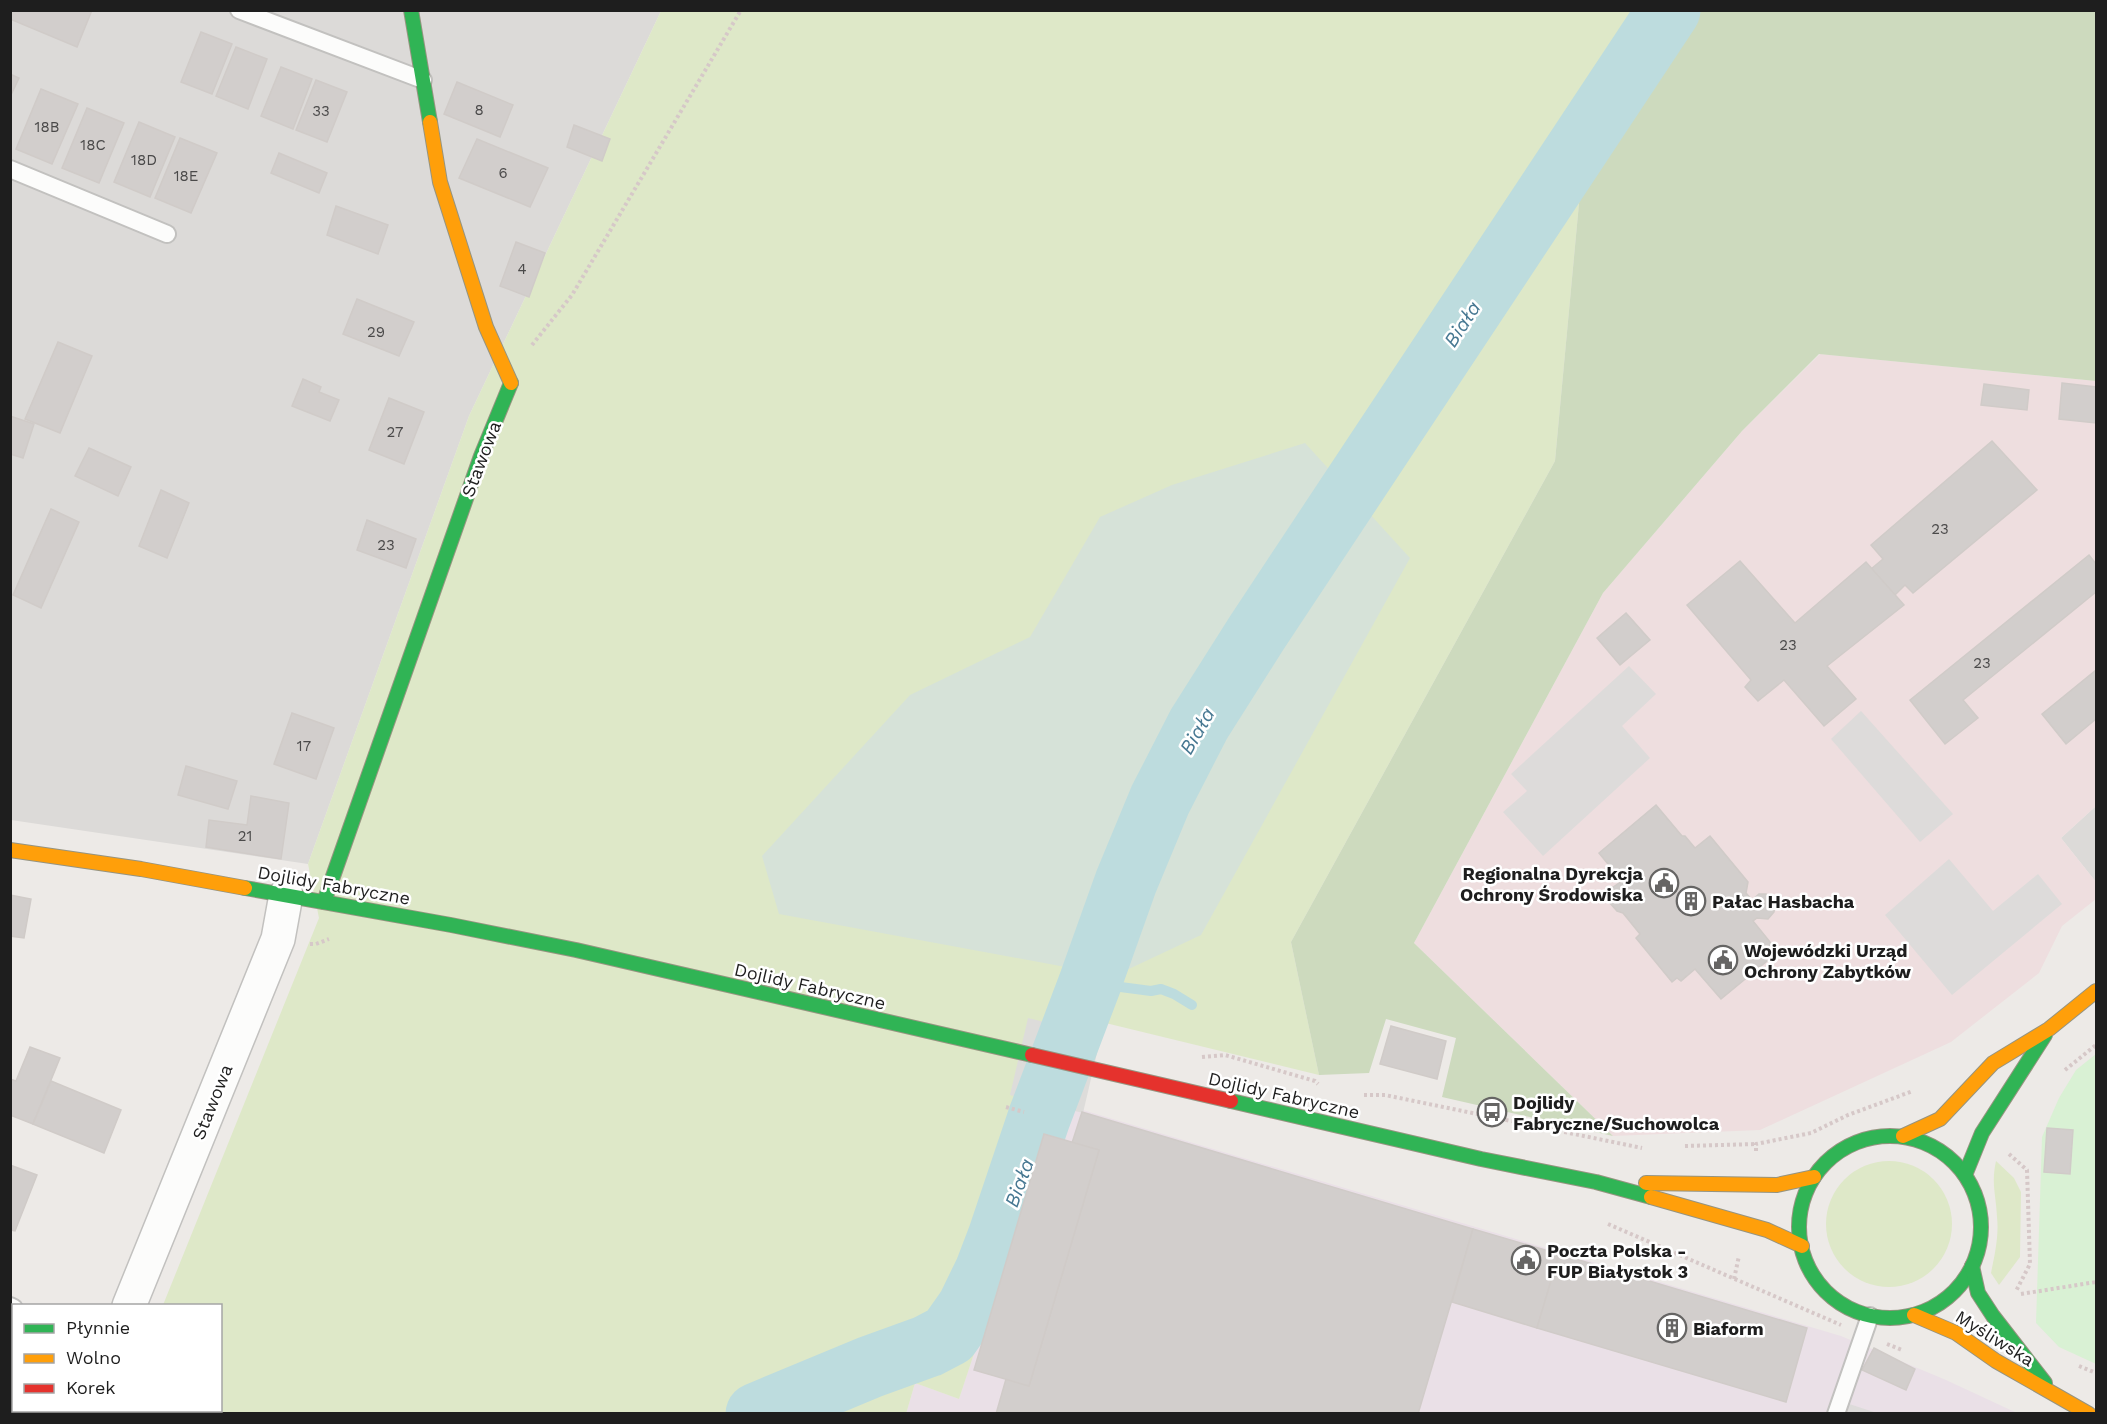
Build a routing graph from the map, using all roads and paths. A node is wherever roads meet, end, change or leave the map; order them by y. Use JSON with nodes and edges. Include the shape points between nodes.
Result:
{"nodes":[{"id":1,"x":239,"y":10,"type":"edge"},
{"id":2,"x":411,"y":10,"type":"edge"},
{"id":3,"x":741,"y":10,"type":"edge"},
{"id":4,"x":423,"y":80,"type":"junction"},
{"id":5,"x":10,"y":169,"type":"edge"},
{"id":6,"x":167,"y":234,"type":"dead end"},
{"id":7,"x":512,"y":382,"type":"junction"},
{"id":8,"x":10,"y":850,"type":"edge"},
{"id":9,"x":286,"y":895,"type":"junction"},
{"id":10,"x":324,"y":902,"type":"junction"},
{"id":11,"x":2097,"y":991,"type":"edge"},
{"id":12,"x":2049,"y":1029,"type":"junction"},
{"id":13,"x":1196,"y":1058,"type":"dead end"},
{"id":14,"x":1321,"y":1087,"type":"dead end"},
{"id":15,"x":1362,"y":1095,"type":"dead end"},
{"id":16,"x":1006,"y":1107,"type":"dead end"},
{"id":17,"x":1024,"y":1112,"type":"dead end"},
{"id":18,"x":1903,"y":1137,"type":"junction"},
{"id":19,"x":1756,"y":1144,"type":"dead end"},
{"id":20,"x":1652,"y":1147,"type":"dead end"},
{"id":21,"x":1676,"y":1147,"type":"dead end"},
{"id":22,"x":1965,"y":1175,"type":"junction"},
{"id":23,"x":1814,"y":1177,"type":"junction"},
{"id":24,"x":1596,"y":1182,"type":"junction"},
{"id":25,"x":1606,"y":1223,"type":"dead end"},
{"id":26,"x":1802,"y":1246,"type":"junction"},
{"id":27,"x":1972,"y":1266,"type":"junction"},
{"id":28,"x":2097,"y":1282,"type":"edge"},
{"id":29,"x":2014,"y":1295,"type":"dead end"},
{"id":30,"x":129,"y":1304,"type":"edge"},
{"id":31,"x":1914,"y":1315,"type":"junction"},
{"id":32,"x":1870,"y":1316,"type":"junction"},
{"id":33,"x":1864,"y":1334,"type":"junction"},
{"id":34,"x":1903,"y":1351,"type":"dead end"},
{"id":35,"x":2055,"y":1396,"type":"junction"},
{"id":36,"x":1836,"y":1413,"type":"edge"},
{"id":37,"x":2089,"y":1413,"type":"edge"}],
"edges":[{"from":1,"to":4,"type":"lane"},
{"from":2,"to":4,"type":"main road"},
{"from":3,"to":7,"type":"path","via":[[573,294],[528,350]]},
{"from":4,"to":7,"type":"main road","via":[[440,182],[486,327]]},
{"from":5,"to":6,"type":"lane"},
{"from":7,"to":10,"type":"main road","name":"Stawowa","via":[[481,456]]},
{"from":8,"to":9,"type":"main road","name":"Dojlidy Fabryczne"},
{"from":9,"to":10,"type":"main road","name":"Dojlidy Fabryczne"},
{"from":9,"to":30,"type":"street","name":"Stawowa","via":[[278,939]]},
{"from":10,"to":24,"type":"main road","name":"Dojlidy Fabryczne","via":[[576,950],[1481,1159]]},
{"from":11,"to":12,"type":"main road"},
{"from":12,"to":18,"type":"main road","via":[[1993,1063],[1940,1119]]},
{"from":12,"to":22,"type":"main road","via":[[1982,1133]]},
{"from":13,"to":14,"type":"path","via":[[1226,1055],[1315,1081]]},
{"from":15,"to":20,"type":"path","via":[[1385,1095]]},
{"from":16,"to":17,"type":"path"},
{"from":18,"to":22,"type":"main road","via":[[1940,1150]]},
{"from":18,"to":23,"type":"main road","via":[[1883,1136],[1852,1144]]},
{"from":19,"to":21,"type":"path"},
{"from":22,"to":27,"type":"main road","via":[[1980,1213],[1981,1232]]},
{"from":23,"to":24,"type":"main road","name":"Dojlidy Fabryczne","via":[[1777,1185]]},
{"from":23,"to":26,"type":"main road","via":[[1802,1208]]},
{"from":24,"to":26,"type":"main road","name":"Dojlidy Fabryczne","via":[[1767,1230]]},
{"from":25,"to":33,"type":"path"},
{"from":26,"to":32,"type":"main road","via":[[1814,1277],[1831,1296]]},
{"from":27,"to":31,"type":"main road","via":[[1954,1292],[1938,1305]]},
{"from":27,"to":35,"type":"main road","name":"Myśliwska","via":[[1978,1293]]},
{"from":28,"to":29,"type":"path"},
{"from":31,"to":32,"type":"main road"},
{"from":31,"to":35,"type":"main road","name":"Myśliwska","via":[[1956,1333]]},
{"from":32,"to":33,"type":"lane"},
{"from":33,"to":34,"type":"path"},
{"from":33,"to":36,"type":"lane"},
{"from":35,"to":37,"type":"main road","name":"Myśliwska"}]}
